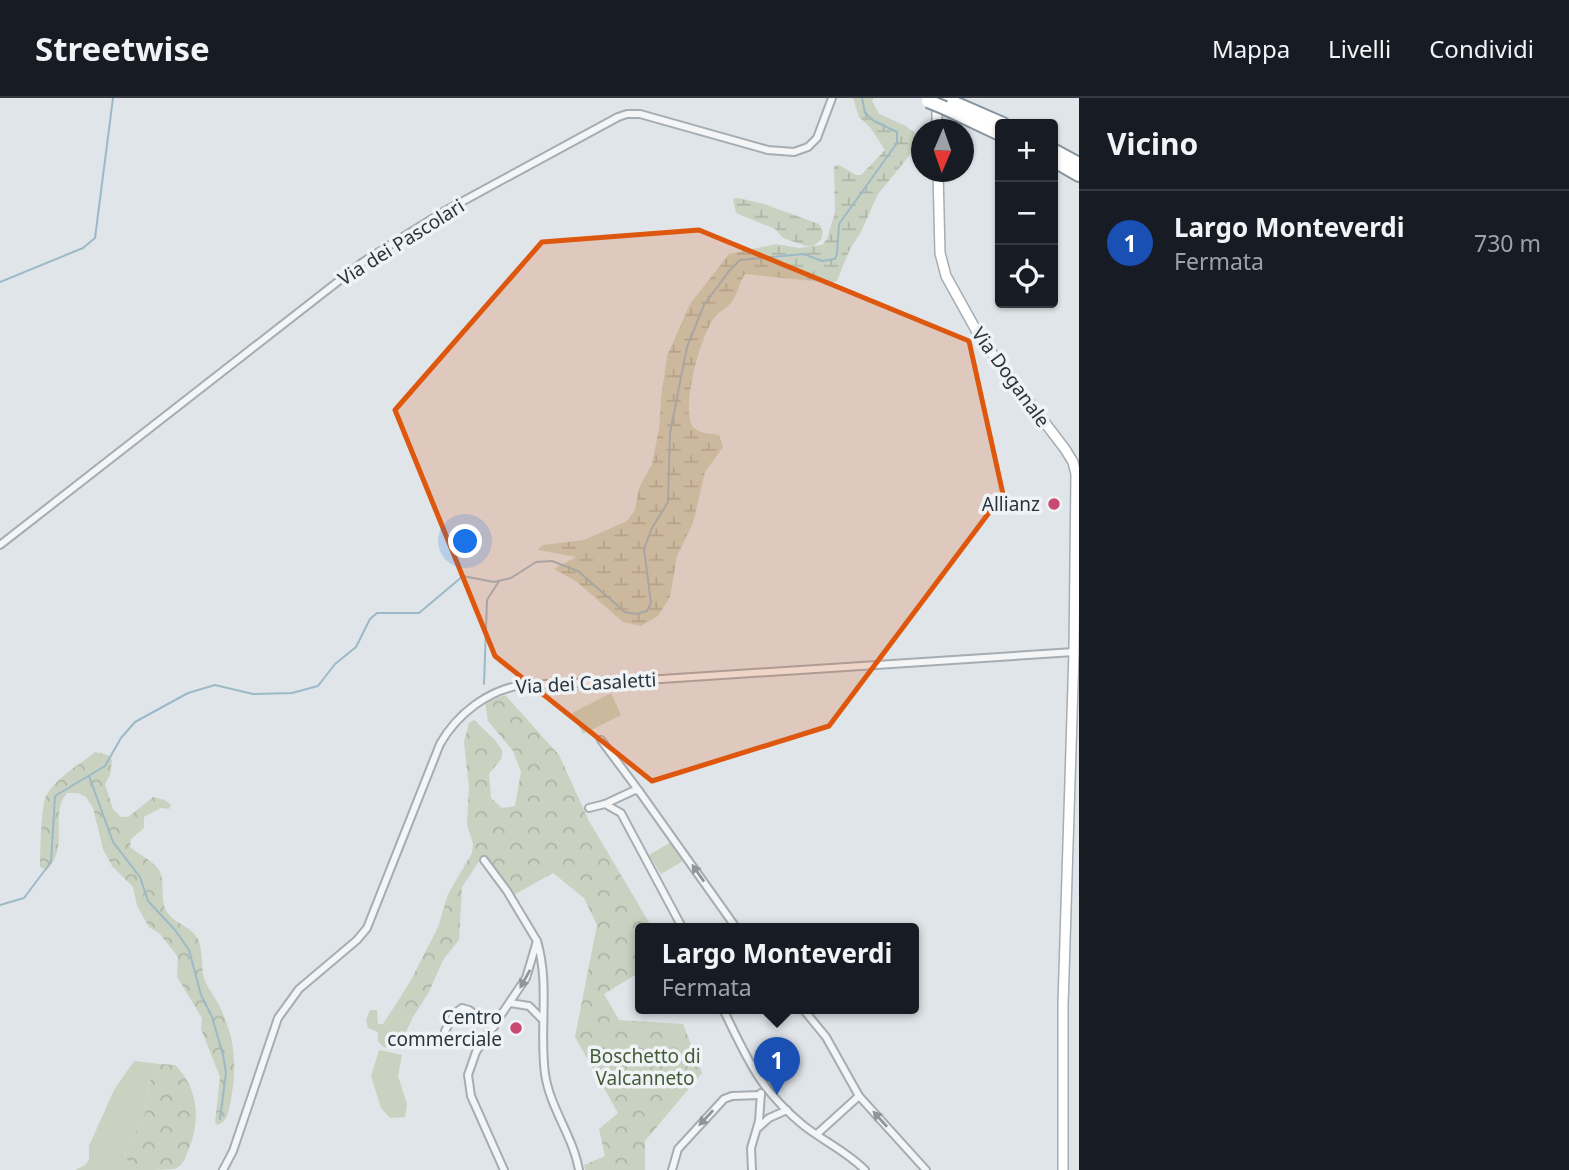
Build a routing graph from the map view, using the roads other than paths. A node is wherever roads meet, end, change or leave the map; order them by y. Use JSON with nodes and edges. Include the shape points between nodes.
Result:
{"nodes":[{"id":1,"x":832,"y":98,"type":"edge"},
{"id":2,"x":924,"y":100,"type":"edge"},
{"id":3,"x":942,"y":104,"type":"edge"},
{"id":4,"x":995,"y":121,"type":"edge"},
{"id":5,"x":995,"y":131,"type":"edge"},
{"id":6,"x":1058,"y":153,"type":"edge"},
{"id":7,"x":1058,"y":163,"type":"edge"},
{"id":8,"x":1079,"y":164,"type":"edge"},
{"id":9,"x":1079,"y":175,"type":"edge"},
{"id":10,"x":938,"y":182,"type":"edge"},
{"id":11,"x":1077,"y":473,"type":"edge"},
{"id":12,"x":1078,"y":502,"type":"edge"},
{"id":13,"x":0,"y":545,"type":"edge"},
{"id":14,"x":1074,"y":652,"type":"junction"},
{"id":15,"x":601,"y":740,"type":"dead end"},
{"id":16,"x":639,"y":790,"type":"junction"},
{"id":17,"x":605,"y":804,"type":"junction"},
{"id":18,"x":589,"y":808,"type":"dead end"},
{"id":19,"x":484,"y":860,"type":"dead end"},
{"id":20,"x":680,"y":923,"type":"edge"},
{"id":21,"x":733,"y":923,"type":"edge"},
{"id":22,"x":537,"y":941,"type":"junction"},
{"id":23,"x":510,"y":1003,"type":"junction"},
{"id":24,"x":725,"y":1014,"type":"edge"},
{"id":25,"x":807,"y":1014,"type":"edge"},
{"id":26,"x":543,"y":1020,"type":"junction"},
{"id":27,"x":494,"y":1027,"type":"junction"},
{"id":28,"x":445,"y":1031,"type":"dead end"},
{"id":29,"x":762,"y":1084,"type":"junction"},
{"id":30,"x":761,"y":1095,"type":"junction"},
{"id":31,"x":859,"y":1096,"type":"junction"},
{"id":32,"x":787,"y":1111,"type":"junction"},
{"id":33,"x":757,"y":1129,"type":"junction"},
{"id":34,"x":817,"y":1134,"type":"junction"},
{"id":35,"x":223,"y":1170,"type":"edge"},
{"id":36,"x":504,"y":1170,"type":"edge"},
{"id":37,"x":579,"y":1170,"type":"edge"},
{"id":38,"x":673,"y":1170,"type":"edge"},
{"id":39,"x":752,"y":1170,"type":"edge"},
{"id":40,"x":864,"y":1170,"type":"edge"},
{"id":41,"x":926,"y":1170,"type":"edge"},
{"id":42,"x":1063,"y":1170,"type":"edge"}],
"edges":[{"from":1,"to":13,"type":"street","name":"Via dei Pascolari","via":[[817,138],[794,152],[763,148],[640,114],[618,117],[443,212],[362,262]]},
{"from":2,"to":3,"type":"highway","bridge":true},
{"from":3,"to":4,"type":"highway"},
{"from":3,"to":5,"type":"highway"},
{"from":6,"to":8,"type":"highway"},
{"from":7,"to":9,"type":"highway"},
{"from":10,"to":11,"type":"main road","name":"Via Doganale","via":[[941,258],[946,276],[981,339]]},
{"from":11,"to":12,"type":"main road","name":"Via Doganale"},
{"from":12,"to":14,"type":"main road","name":"Via Doganale"},
{"from":14,"to":35,"type":"street","name":"Via dei Casaletti","via":[[523,685],[490,694],[457,722],[440,744],[364,932],[304,984],[282,1010]]},
{"from":14,"to":42,"type":"main road","name":"Via Doganale","via":[[1063,1005]]},
{"from":15,"to":16,"type":"street"},
{"from":16,"to":17,"type":"street"},
{"from":21,"to":16,"type":"street","one_way":true},
{"from":17,"to":18,"type":"street"},
{"from":17,"to":20,"type":"street","via":[[623,816]]},
{"from":19,"to":22,"type":"street"},
{"from":22,"to":23,"type":"street","one_way":true,"via":[[528,974]]},
{"from":22,"to":26,"type":"street","via":[[544,976]]},
{"from":23,"to":26,"type":"street","via":[[528,1006]]},
{"from":23,"to":27,"type":"street"},
{"from":24,"to":29,"type":"street"},
{"from":25,"to":31,"type":"street","via":[[828,1040]]},
{"from":26,"to":37,"type":"street","via":[[547,1086]]},
{"from":27,"to":28,"type":"street","via":[[462,1008]]},
{"from":27,"to":36,"type":"street","via":[[473,1058],[468,1083]]},
{"from":29,"to":30,"type":"street"},
{"from":29,"to":32,"type":"street"},
{"from":30,"to":33,"type":"street"},
{"from":30,"to":38,"type":"street","one_way":true,"via":[[723,1099],[678,1149]]},
{"from":31,"to":34,"type":"street"},
{"from":41,"to":31,"type":"street","one_way":true},
{"from":32,"to":33,"type":"street"},
{"from":32,"to":34,"type":"street"},
{"from":33,"to":39,"type":"street","via":[[751,1148]]},
{"from":34,"to":40,"type":"street"}]}
